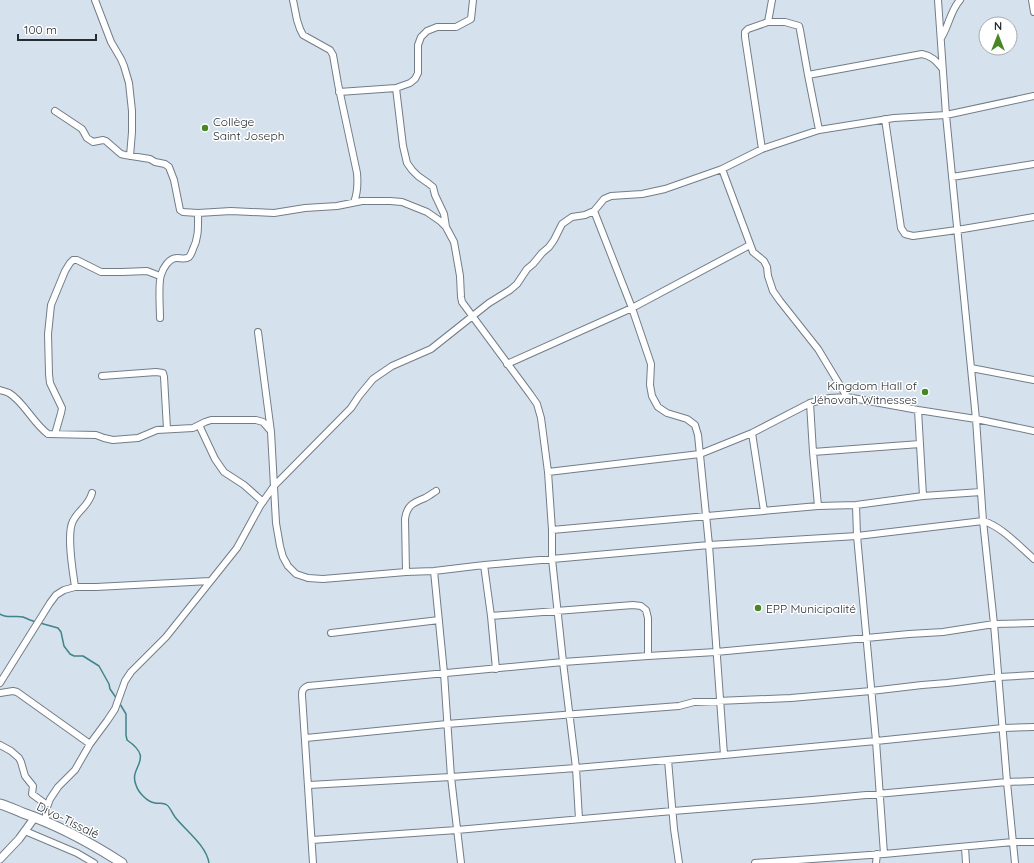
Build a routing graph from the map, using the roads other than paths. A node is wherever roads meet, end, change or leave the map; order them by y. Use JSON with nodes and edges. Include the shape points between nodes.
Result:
{"nodes":[{"id":1,"x":95,"y":0,"type":"edge"},
{"id":2,"x":293,"y":0,"type":"edge"},
{"id":3,"x":473,"y":0,"type":"edge"},
{"id":4,"x":772,"y":0,"type":"edge"},
{"id":5,"x":938,"y":0,"type":"edge"},
{"id":6,"x":960,"y":0,"type":"edge"},
{"id":7,"x":1032,"y":0,"type":"edge"},
{"id":8,"x":1034,"y":12,"type":"edge"},
{"id":9,"x":768,"y":22,"type":"junction"},
{"id":10,"x":941,"y":38,"type":"junction"},
{"id":11,"x":942,"y":68,"type":"junction"},
{"id":12,"x":808,"y":75,"type":"junction"},
{"id":13,"x":396,"y":88,"type":"junction"},
{"id":14,"x":339,"y":92,"type":"junction"},
{"id":15,"x":1034,"y":96,"type":"edge"},
{"id":16,"x":55,"y":111,"type":"dead end"},
{"id":17,"x":946,"y":114,"type":"junction"},
{"id":18,"x":885,"y":119,"type":"junction"},
{"id":19,"x":819,"y":130,"type":"junction"},
{"id":20,"x":762,"y":149,"type":"junction"},
{"id":21,"x":130,"y":156,"type":"junction"},
{"id":22,"x":1034,"y":164,"type":"edge"},
{"id":23,"x":722,"y":169,"type":"junction"},
{"id":24,"x":952,"y":178,"type":"junction"},
{"id":25,"x":354,"y":202,"type":"junction"},
{"id":26,"x":594,"y":211,"type":"junction"},
{"id":27,"x":198,"y":213,"type":"junction"},
{"id":28,"x":1034,"y":217,"type":"edge"},
{"id":29,"x":446,"y":227,"type":"junction"},
{"id":30,"x":957,"y":230,"type":"junction"},
{"id":31,"x":750,"y":245,"type":"junction"},
{"id":32,"x":160,"y":276,"type":"junction"},
{"id":33,"x":632,"y":308,"type":"junction"},
{"id":34,"x":472,"y":316,"type":"junction"},
{"id":35,"x":160,"y":318,"type":"dead end"},
{"id":36,"x":258,"y":332,"type":"dead end"},
{"id":37,"x":507,"y":364,"type":"junction"},
{"id":38,"x":971,"y":368,"type":"junction"},
{"id":39,"x":102,"y":376,"type":"dead end"},
{"id":40,"x":1034,"y":380,"type":"edge"},
{"id":41,"x":0,"y":390,"type":"edge"},
{"id":42,"x":847,"y":397,"type":"junction"},
{"id":43,"x":810,"y":403,"type":"junction"},
{"id":44,"x":918,"y":410,"type":"junction"},
{"id":45,"x":976,"y":419,"type":"junction"},
{"id":46,"x":199,"y":425,"type":"junction"},
{"id":47,"x":167,"y":429,"type":"junction"},
{"id":48,"x":1034,"y":431,"type":"edge"},
{"id":49,"x":271,"y":432,"type":"junction"},
{"id":50,"x":752,"y":433,"type":"junction"},
{"id":51,"x":55,"y":434,"type":"junction"},
{"id":52,"x":920,"y":444,"type":"junction"},
{"id":53,"x":813,"y":452,"type":"junction"},
{"id":54,"x":700,"y":454,"type":"junction"},
{"id":55,"x":548,"y":472,"type":"junction"},
{"id":56,"x":274,"y":486,"type":"junction"},
{"id":57,"x":436,"y":491,"type":"dead end"},
{"id":58,"x":981,"y":492,"type":"junction"},
{"id":59,"x":92,"y":493,"type":"dead end"},
{"id":60,"x":923,"y":496,"type":"junction"},
{"id":61,"x":263,"y":502,"type":"junction"},
{"id":62,"x":856,"y":505,"type":"junction"},
{"id":63,"x":818,"y":506,"type":"junction"},
{"id":64,"x":764,"y":511,"type":"junction"},
{"id":65,"x":707,"y":516,"type":"junction"},
{"id":66,"x":983,"y":521,"type":"junction"},
{"id":67,"x":552,"y":530,"type":"junction"},
{"id":68,"x":857,"y":536,"type":"junction"},
{"id":69,"x":709,"y":545,"type":"junction"},
{"id":70,"x":552,"y":559,"type":"junction"},
{"id":71,"x":1034,"y":559,"type":"edge"},
{"id":72,"x":484,"y":565,"type":"junction"},
{"id":73,"x":434,"y":571,"type":"junction"},
{"id":74,"x":406,"y":572,"type":"junction"},
{"id":75,"x":210,"y":581,"type":"junction"},
{"id":76,"x":75,"y":587,"type":"junction"},
{"id":77,"x":558,"y":611,"type":"junction"},
{"id":78,"x":491,"y":616,"type":"junction"},
{"id":79,"x":440,"y":620,"type":"junction"},
{"id":80,"x":1034,"y":623,"type":"edge"},
{"id":81,"x":994,"y":624,"type":"junction"},
{"id":82,"x":331,"y":633,"type":"dead end"},
{"id":83,"x":866,"y":638,"type":"junction"},
{"id":84,"x":716,"y":652,"type":"junction"},
{"id":85,"x":648,"y":656,"type":"junction"},
{"id":86,"x":563,"y":662,"type":"junction"},
{"id":87,"x":496,"y":669,"type":"junction"},
{"id":88,"x":444,"y":673,"type":"junction"},
{"id":89,"x":1034,"y":675,"type":"edge"},
{"id":90,"x":999,"y":677,"type":"junction"},
{"id":91,"x":0,"y":682,"type":"edge"},
{"id":92,"x":871,"y":691,"type":"junction"},
{"id":93,"x":0,"y":693,"type":"edge"},
{"id":94,"x":720,"y":701,"type":"junction"},
{"id":95,"x":569,"y":715,"type":"junction"},
{"id":96,"x":447,"y":724,"type":"junction"},
{"id":97,"x":1034,"y":727,"type":"edge"},
{"id":98,"x":1003,"y":728,"type":"junction"},
{"id":99,"x":306,"y":738,"type":"junction"},
{"id":100,"x":876,"y":741,"type":"junction"},
{"id":101,"x":90,"y":744,"type":"junction"},
{"id":102,"x":0,"y":745,"type":"edge"},
{"id":103,"x":724,"y":756,"type":"junction"},
{"id":104,"x":668,"y":760,"type":"junction"},
{"id":105,"x":576,"y":768,"type":"junction"},
{"id":106,"x":451,"y":777,"type":"junction"},
{"id":107,"x":1034,"y":781,"type":"edge"},
{"id":108,"x":1007,"y":782,"type":"junction"},
{"id":109,"x":309,"y":785,"type":"junction"},
{"id":110,"x":879,"y":794,"type":"junction"},
{"id":111,"x":0,"y":804,"type":"edge"},
{"id":112,"x":47,"y":805,"type":"junction"},
{"id":113,"x":673,"y":810,"type":"junction"},
{"id":114,"x":35,"y":817,"type":"junction"},
{"id":115,"x":579,"y":819,"type":"junction"},
{"id":116,"x":46,"y":822,"type":"junction"},
{"id":117,"x":457,"y":830,"type":"junction"},
{"id":118,"x":25,"y":831,"type":"junction"},
{"id":119,"x":312,"y":840,"type":"junction"},
{"id":120,"x":1013,"y":842,"type":"junction"},
{"id":121,"x":1034,"y":842,"type":"edge"},
{"id":122,"x":91,"y":844,"type":"junction"},
{"id":123,"x":965,"y":847,"type":"junction"},
{"id":124,"x":881,"y":854,"type":"junction"},
{"id":125,"x":84,"y":857,"type":"junction"},
{"id":126,"x":0,"y":859,"type":"edge"},
{"id":127,"x":94,"y":863,"type":"edge"},
{"id":128,"x":122,"y":863,"type":"edge"},
{"id":129,"x":313,"y":863,"type":"edge"},
{"id":130,"x":461,"y":863,"type":"edge"},
{"id":131,"x":679,"y":863,"type":"edge"},
{"id":132,"x":755,"y":863,"type":"edge"},
{"id":133,"x":876,"y":863,"type":"edge"},
{"id":134,"x":966,"y":863,"type":"edge"},
{"id":135,"x":1015,"y":863,"type":"edge"}],
"edges":[{"from":1,"to":21,"type":"street","via":[[129,83],[132,111]]},
{"from":2,"to":14,"type":"street","via":[[303,35],[330,50],[333,55]]},
{"from":3,"to":13,"type":"street","via":[[471,19],[456,27],[437,27],[421,37],[418,46],[418,73],[410,83]]},
{"from":4,"to":9,"type":"street"},
{"from":5,"to":10,"type":"street"},
{"from":6,"to":10,"type":"street"},
{"from":7,"to":8,"type":"street"},
{"from":9,"to":12,"type":"street","via":[[785,22],[798,26]]},
{"from":9,"to":20,"type":"street","via":[[745,32]]},
{"from":10,"to":11,"type":"street"},
{"from":11,"to":12,"type":"street","via":[[935,59],[922,54]]},
{"from":11,"to":17,"type":"street"},
{"from":12,"to":19,"type":"street"},
{"from":13,"to":14,"type":"street"},
{"from":13,"to":29,"type":"street","via":[[407,163],[418,176],[433,187],[444,214]]},
{"from":14,"to":25,"type":"street","via":[[358,187]]},
{"from":15,"to":17,"type":"street"},
{"from":16,"to":21,"type":"street","via":[[82,129],[93,142],[106,141],[121,154]]},
{"from":17,"to":18,"type":"street"},
{"from":17,"to":24,"type":"street"},
{"from":18,"to":19,"type":"street"},
{"from":18,"to":30,"type":"street","via":[[901,228],[905,234],[913,236]]},
{"from":19,"to":20,"type":"street"},
{"from":20,"to":23,"type":"street"},
{"from":21,"to":27,"type":"street","via":[[150,159],[169,167],[180,210]]},
{"from":22,"to":24,"type":"street"},
{"from":23,"to":26,"type":"street","via":[[653,192],[611,196],[604,199]]},
{"from":23,"to":31,"type":"street"},
{"from":24,"to":30,"type":"street"},
{"from":25,"to":27,"type":"street","via":[[274,213]]},
{"from":25,"to":29,"type":"street","via":[[402,202],[427,212]]},
{"from":26,"to":33,"type":"street"},
{"from":26,"to":34,"type":"street","via":[[572,217],[562,224],[549,247],[527,269],[517,284]]},
{"from":27,"to":32,"type":"street","via":[[198,237],[190,256],[169,261]]},
{"from":28,"to":30,"type":"street"},
{"from":29,"to":34,"type":"street","via":[[454,242],[462,302]]},
{"from":30,"to":38,"type":"street"},
{"from":31,"to":33,"type":"street"},
{"from":31,"to":42,"type":"street","via":[[753,252],[764,261],[773,291],[818,350]]},
{"from":32,"to":35,"type":"street"},
{"from":32,"to":51,"type":"street","via":[[147,271],[101,272],[78,260],[70,263],[51,305],[49,325],[50,383],[62,408]]},
{"from":33,"to":37,"type":"street"},
{"from":33,"to":54,"type":"street","via":[[651,364],[652,396],[658,407],[695,425]]},
{"from":34,"to":37,"type":"street"},
{"from":34,"to":56,"type":"street","via":[[431,349],[392,366],[373,379],[351,408]]},
{"from":36,"to":49,"type":"street"},
{"from":37,"to":55,"type":"street","via":[[537,404]]},
{"from":38,"to":40,"type":"street"},
{"from":38,"to":45,"type":"street"},
{"from":39,"to":47,"type":"street","via":[[163,373]]},
{"from":41,"to":51,"type":"street","via":[[18,400],[48,434]]},
{"from":42,"to":43,"type":"street"},
{"from":42,"to":44,"type":"street"},
{"from":43,"to":50,"type":"street"},
{"from":43,"to":53,"type":"street"},
{"from":44,"to":45,"type":"street"},
{"from":44,"to":52,"type":"street"},
{"from":45,"to":48,"type":"street"},
{"from":45,"to":58,"type":"street"},
{"from":46,"to":47,"type":"street","via":[[193,428]]},
{"from":46,"to":49,"type":"street","via":[[211,420],[256,420],[263,422]]},
{"from":46,"to":61,"type":"street","via":[[224,472],[244,484]]},
{"from":47,"to":51,"type":"street","via":[[157,430],[138,438],[113,440],[96,435]]},
{"from":49,"to":56,"type":"street"},
{"from":50,"to":54,"type":"street"},
{"from":50,"to":64,"type":"street"},
{"from":52,"to":53,"type":"street"},
{"from":52,"to":60,"type":"street"},
{"from":53,"to":63,"type":"street"},
{"from":54,"to":55,"type":"street"},
{"from":54,"to":65,"type":"street"},
{"from":55,"to":67,"type":"street"},
{"from":56,"to":61,"type":"street"},
{"from":56,"to":74,"type":"street","via":[[276,523],[283,557],[296,574],[323,579]]},
{"from":57,"to":74,"type":"street","via":[[413,503],[406,512]]},
{"from":58,"to":60,"type":"street"},
{"from":58,"to":66,"type":"street"},
{"from":59,"to":76,"type":"street","via":[[90,501],[77,514],[70,531]]},
{"from":60,"to":62,"type":"street"},
{"from":61,"to":75,"type":"street","via":[[237,548]]},
{"from":62,"to":63,"type":"street"},
{"from":62,"to":68,"type":"street"},
{"from":63,"to":64,"type":"street"},
{"from":64,"to":65,"type":"street"},
{"from":65,"to":67,"type":"street"},
{"from":65,"to":69,"type":"street"},
{"from":66,"to":68,"type":"street"},
{"from":66,"to":71,"type":"street","via":[[1000,529]]},
{"from":66,"to":81,"type":"street"},
{"from":67,"to":70,"type":"street"},
{"from":68,"to":69,"type":"street"},
{"from":68,"to":83,"type":"street"},
{"from":69,"to":70,"type":"street"},
{"from":69,"to":84,"type":"street"},
{"from":70,"to":72,"type":"street"},
{"from":70,"to":77,"type":"street"},
{"from":72,"to":73,"type":"street"},
{"from":72,"to":78,"type":"street"},
{"from":73,"to":74,"type":"street"},
{"from":73,"to":79,"type":"street"},
{"from":75,"to":76,"type":"street"},
{"from":75,"to":101,"type":"street","via":[[166,637],[131,672],[115,709]]},
{"from":76,"to":91,"type":"street","via":[[56,594]]},
{"from":77,"to":78,"type":"street"},
{"from":77,"to":85,"type":"street","via":[[641,606],[646,610],[648,618]]},
{"from":77,"to":86,"type":"street"},
{"from":78,"to":87,"type":"street"},
{"from":79,"to":82,"type":"street"},
{"from":79,"to":88,"type":"street"},
{"from":80,"to":81,"type":"street"},
{"from":81,"to":83,"type":"street","via":[[943,632]]},
{"from":81,"to":90,"type":"street"},
{"from":83,"to":84,"type":"street"},
{"from":83,"to":92,"type":"street"},
{"from":84,"to":85,"type":"street"},
{"from":84,"to":94,"type":"street"},
{"from":85,"to":86,"type":"street"},
{"from":86,"to":87,"type":"street"},
{"from":86,"to":95,"type":"street"},
{"from":87,"to":88,"type":"street"},
{"from":88,"to":96,"type":"street"},
{"from":88,"to":99,"type":"street","via":[[305,687],[302,694]]},
{"from":89,"to":90,"type":"street"},
{"from":90,"to":92,"type":"street"},
{"from":90,"to":98,"type":"street"},
{"from":92,"to":94,"type":"street"},
{"from":92,"to":100,"type":"street"},
{"from":93,"to":101,"type":"street","via":[[16,692]]},
{"from":94,"to":95,"type":"street"},
{"from":94,"to":103,"type":"street"},
{"from":95,"to":96,"type":"street"},
{"from":95,"to":105,"type":"street"},
{"from":96,"to":99,"type":"street"},
{"from":96,"to":106,"type":"street"},
{"from":97,"to":98,"type":"street"},
{"from":98,"to":100,"type":"street"},
{"from":98,"to":108,"type":"street"},
{"from":99,"to":109,"type":"street"},
{"from":100,"to":103,"type":"street"},
{"from":100,"to":110,"type":"street"},
{"from":101,"to":112,"type":"street","via":[[75,770],[54,792]]},
{"from":102,"to":112,"type":"street","via":[[19,758],[25,776],[33,786],[32,794]]},
{"from":103,"to":104,"type":"street"},
{"from":104,"to":105,"type":"street"},
{"from":104,"to":113,"type":"street"},
{"from":105,"to":106,"type":"street"},
{"from":105,"to":115,"type":"street"},
{"from":106,"to":109,"type":"street"},
{"from":106,"to":117,"type":"street"},
{"from":107,"to":108,"type":"street"},
{"from":108,"to":110,"type":"street"},
{"from":108,"to":120,"type":"street"},
{"from":109,"to":119,"type":"street"},
{"from":110,"to":113,"type":"street"},
{"from":110,"to":124,"type":"street"},
{"from":111,"to":114,"type":"main road","name":"Divo-Tissalé"},
{"from":112,"to":116,"type":"street"},
{"from":113,"to":115,"type":"street"},
{"from":113,"to":131,"type":"street"},
{"from":114,"to":116,"type":"main road","name":"Divo-Tissalé"},
{"from":114,"to":118,"type":"street"},
{"from":115,"to":117,"type":"street"},
{"from":116,"to":122,"type":"main road","name":"Divo-Tissalé"},
{"from":117,"to":119,"type":"street"},
{"from":117,"to":130,"type":"street"},
{"from":118,"to":125,"type":"street"},
{"from":118,"to":126,"type":"street"},
{"from":119,"to":129,"type":"street"},
{"from":120,"to":121,"type":"street"},
{"from":120,"to":123,"type":"street"},
{"from":120,"to":135,"type":"street"},
{"from":122,"to":125,"type":"street"},
{"from":122,"to":128,"type":"main road","name":"Divo-Tissalé"},
{"from":123,"to":124,"type":"street"},
{"from":123,"to":134,"type":"street"},
{"from":124,"to":132,"type":"street"},
{"from":124,"to":133,"type":"street"},
{"from":125,"to":127,"type":"street"}]}
